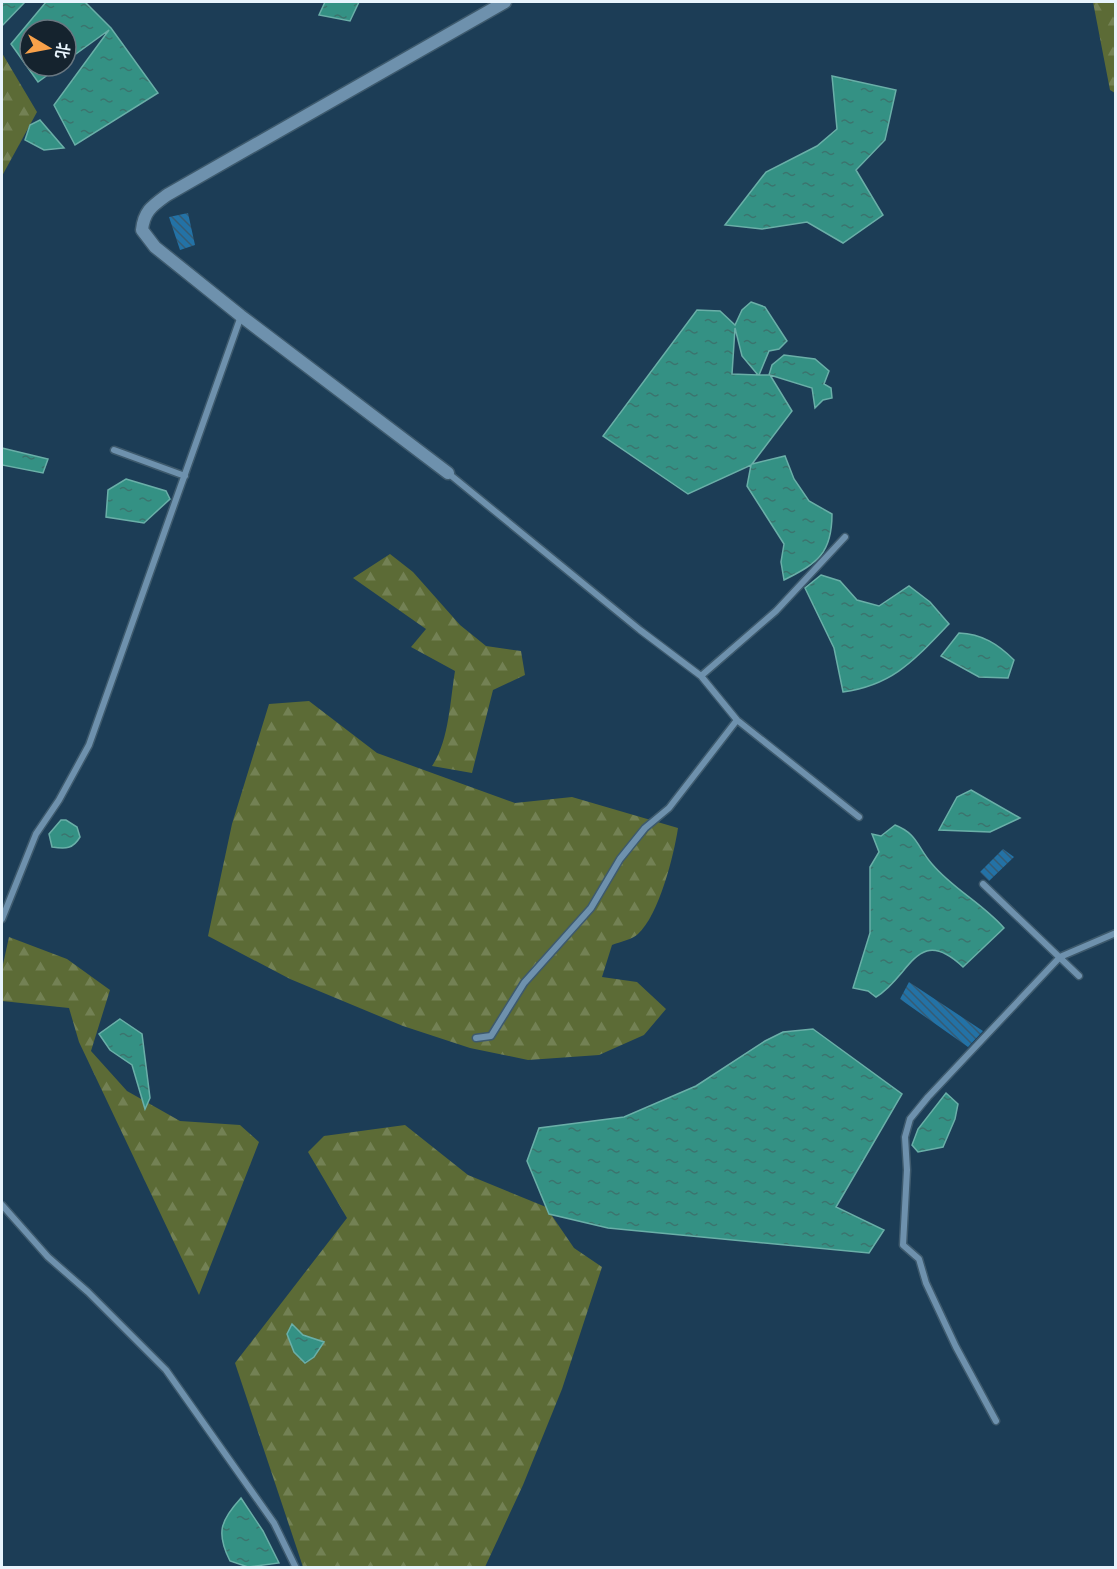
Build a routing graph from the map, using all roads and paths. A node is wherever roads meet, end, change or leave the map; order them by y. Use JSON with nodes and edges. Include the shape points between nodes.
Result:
{"nodes":[{"id":1,"x":506,"y":2,"type":"edge"},
{"id":2,"x":241,"y":316,"type":"junction"},
{"id":3,"x":114,"y":450,"type":"dead end"},
{"id":4,"x":448,"y":474,"type":"joint"},
{"id":5,"x":185,"y":476,"type":"junction"},
{"id":6,"x":845,"y":537,"type":"dead end"},
{"id":7,"x":701,"y":676,"type":"junction"},
{"id":8,"x":736,"y":720,"type":"junction"},
{"id":9,"x":859,"y":817,"type":"dead end"},
{"id":10,"x":983,"y":884,"type":"dead end"},
{"id":11,"x":2,"y":919,"type":"edge"},
{"id":12,"x":1116,"y":933,"type":"edge"},
{"id":13,"x":1060,"y":957,"type":"junction"},
{"id":14,"x":1079,"y":976,"type":"dead end"},
{"id":15,"x":476,"y":1038,"type":"dead end"},
{"id":16,"x":2,"y":1205,"type":"edge"},
{"id":17,"x":996,"y":1421,"type":"dead end"},
{"id":18,"x":296,"y":1568,"type":"edge"}],
"edges":[{"from":1,"to":2,"type":"street","via":[[167,195],[147,211],[142,230],[155,247]]},
{"from":2,"to":4,"type":"street"},
{"from":2,"to":5,"type":"lane"},
{"from":3,"to":5,"type":"lane"},
{"from":4,"to":7,"type":"lane"},
{"from":5,"to":11,"type":"lane","via":[[88,745],[36,834]]},
{"from":6,"to":7,"type":"lane","via":[[776,611]]},
{"from":7,"to":8,"type":"lane"},
{"from":8,"to":9,"type":"lane"},
{"from":8,"to":15,"type":"lane","via":[[669,808],[645,828],[620,859],[591,908],[524,983],[491,1036]]},
{"from":10,"to":13,"type":"lane"},
{"from":12,"to":13,"type":"lane"},
{"from":13,"to":14,"type":"lane"},
{"from":13,"to":17,"type":"lane","via":[[928,1097],[910,1119],[904,1137],[907,1170],[903,1245],[919,1259],[956,1347]]},
{"from":16,"to":18,"type":"lane","via":[[48,1257],[166,1370],[274,1523]]}]}
